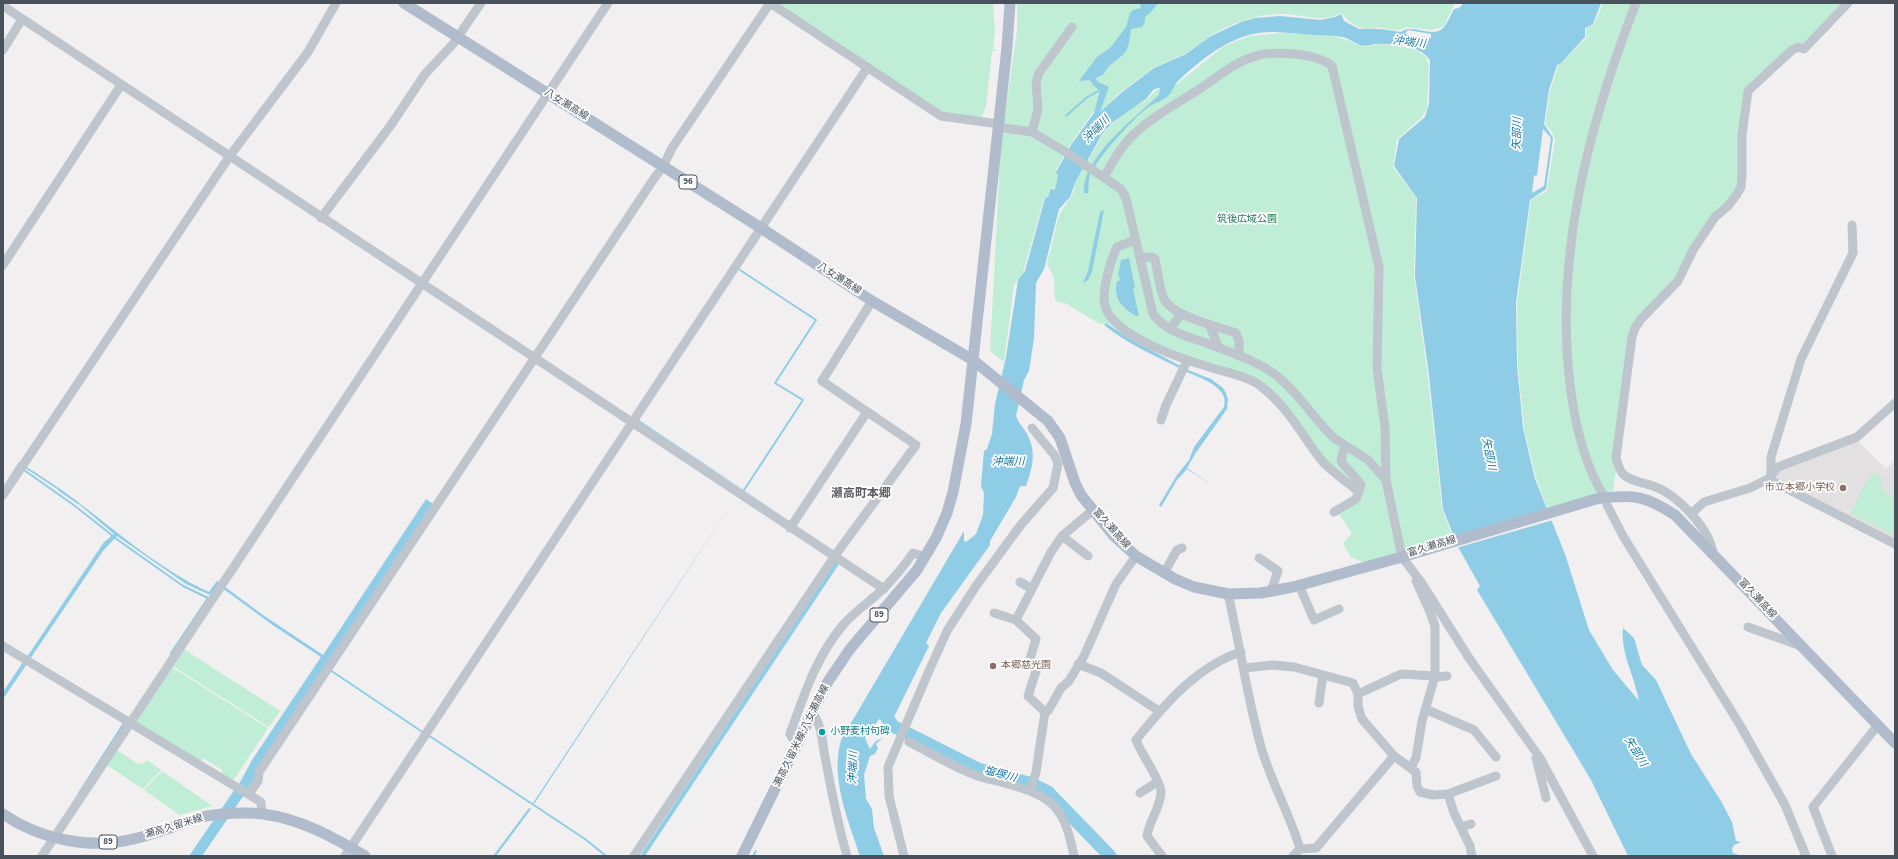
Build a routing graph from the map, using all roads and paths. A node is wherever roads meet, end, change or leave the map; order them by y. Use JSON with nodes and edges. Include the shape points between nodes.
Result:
{"nodes":[{"id":1,"x":336,"y":3,"type":"edge"},
{"id":2,"x":404,"y":3,"type":"edge"},
{"id":3,"x":481,"y":3,"type":"edge"},
{"id":4,"x":608,"y":3,"type":"edge"},
{"id":5,"x":770,"y":3,"type":"edge"},
{"id":6,"x":1010,"y":3,"type":"edge"},
{"id":7,"x":1636,"y":3,"type":"edge"},
{"id":8,"x":1848,"y":3,"type":"edge"},
{"id":9,"x":3,"y":6,"type":"edge"},
{"id":10,"x":22,"y":19,"type":"junction"},
{"id":11,"x":1072,"y":27,"type":"dead end"},
{"id":12,"x":458,"y":37,"type":"junction"},
{"id":13,"x":3,"y":50,"type":"edge"},
{"id":14,"x":867,"y":68,"type":"junction"},
{"id":15,"x":121,"y":85,"type":"junction"},
{"id":16,"x":548,"y":94,"type":"junction"},
{"id":17,"x":998,"y":125,"type":"junction"},
{"id":18,"x":1032,"y":132,"type":"junction"},
{"id":19,"x":228,"y":157,"type":"junction"},
{"id":20,"x":663,"y":166,"type":"junction"},
{"id":21,"x":1104,"y":177,"type":"junction"},
{"id":22,"x":321,"y":218,"type":"junction"},
{"id":23,"x":1852,"y":225,"type":"dead end"},
{"id":24,"x":761,"y":228,"type":"junction"},
{"id":25,"x":1135,"y":240,"type":"junction"},
{"id":26,"x":1140,"y":258,"type":"junction"},
{"id":27,"x":3,"y":265,"type":"edge"},
{"id":28,"x":422,"y":285,"type":"junction"},
{"id":29,"x":872,"y":301,"type":"junction"},
{"id":30,"x":1181,"y":314,"type":"junction"},
{"id":31,"x":1209,"y":324,"type":"junction"},
{"id":32,"x":1170,"y":330,"type":"junction"},
{"id":33,"x":1219,"y":348,"type":"junction"},
{"id":34,"x":1239,"y":356,"type":"junction"},
{"id":35,"x":534,"y":358,"type":"junction"},
{"id":36,"x":973,"y":360,"type":"junction"},
{"id":37,"x":1188,"y":361,"type":"junction"},
{"id":38,"x":1895,"y":403,"type":"edge"},
{"id":39,"x":867,"y":412,"type":"junction"},
{"id":40,"x":1161,"y":420,"type":"dead end"},
{"id":41,"x":633,"y":424,"type":"junction"},
{"id":42,"x":1032,"y":428,"type":"dead end"},
{"id":43,"x":1346,"y":446,"type":"junction"},
{"id":44,"x":1066,"y":455,"type":"junction"},
{"id":45,"x":1056,"y":475,"type":"junction"},
{"id":46,"x":1770,"y":476,"type":"junction"},
{"id":47,"x":1386,"y":480,"type":"junction"},
{"id":48,"x":1359,"y":492,"type":"junction"},
{"id":49,"x":3,"y":495,"type":"edge"},
{"id":50,"x":1603,"y":500,"type":"junction"},
{"id":51,"x":1093,"y":510,"type":"junction"},
{"id":52,"x":1334,"y":512,"type":"dead end"},
{"id":53,"x":1691,"y":514,"type":"junction"},
{"id":54,"x":790,"y":528,"type":"junction"},
{"id":55,"x":1062,"y":536,"type":"junction"},
{"id":56,"x":1895,"y":544,"type":"edge"},
{"id":57,"x":1182,"y":548,"type":"dead end"},
{"id":58,"x":1713,"y":553,"type":"junction"},
{"id":59,"x":1407,"y":555,"type":"junction"},
{"id":60,"x":1088,"y":556,"type":"dead end"},
{"id":61,"x":1136,"y":556,"type":"junction"},
{"id":62,"x":834,"y":557,"type":"junction"},
{"id":63,"x":925,"y":558,"type":"junction"},
{"id":64,"x":1259,"y":558,"type":"dead end"},
{"id":65,"x":1410,"y":569,"type":"junction"},
{"id":66,"x":1164,"y":573,"type":"junction"},
{"id":67,"x":1020,"y":582,"type":"dead end"},
{"id":68,"x":1299,"y":585,"type":"junction"},
{"id":69,"x":884,"y":589,"type":"junction"},
{"id":70,"x":1032,"y":589,"type":"junction"},
{"id":71,"x":1271,"y":591,"type":"junction"},
{"id":72,"x":1228,"y":594,"type":"junction"},
{"id":73,"x":1339,"y":609,"type":"dead end"},
{"id":74,"x":994,"y":614,"type":"dead end"},
{"id":75,"x":1016,"y":620,"type":"junction"},
{"id":76,"x":1748,"y":627,"type":"dead end"},
{"id":77,"x":3,"y":646,"type":"edge"},
{"id":78,"x":1802,"y":647,"type":"junction"},
{"id":79,"x":1241,"y":652,"type":"junction"},
{"id":80,"x":1078,"y":664,"type":"junction"},
{"id":81,"x":1244,"y":668,"type":"junction"},
{"id":82,"x":1323,"y":675,"type":"junction"},
{"id":83,"x":1435,"y":676,"type":"junction"},
{"id":84,"x":1447,"y":676,"type":"dead end"},
{"id":85,"x":1358,"y":694,"type":"junction"},
{"id":86,"x":1319,"y":703,"type":"dead end"},
{"id":87,"x":1425,"y":709,"type":"junction"},
{"id":88,"x":1159,"y":711,"type":"junction"},
{"id":89,"x":812,"y":712,"type":"junction"},
{"id":90,"x":1045,"y":712,"type":"junction"},
{"id":91,"x":130,"y":722,"type":"junction"},
{"id":92,"x":1878,"y":725,"type":"junction"},
{"id":93,"x":909,"y":742,"type":"dead end"},
{"id":94,"x":1895,"y":743,"type":"edge"},
{"id":95,"x":797,"y":746,"type":"junction"},
{"id":96,"x":1536,"y":752,"type":"junction"},
{"id":97,"x":1394,"y":756,"type":"junction"},
{"id":98,"x":1496,"y":757,"type":"dead end"},
{"id":99,"x":1411,"y":767,"type":"junction"},
{"id":100,"x":1496,"y":776,"type":"dead end"},
{"id":101,"x":1157,"y":782,"type":"junction"},
{"id":102,"x":1030,"y":790,"type":"junction"},
{"id":103,"x":1140,"y":793,"type":"dead end"},
{"id":104,"x":249,"y":794,"type":"junction"},
{"id":105,"x":1448,"y":794,"type":"junction"},
{"id":106,"x":1546,"y":798,"type":"dead end"},
{"id":107,"x":3,"y":814,"type":"edge"},
{"id":108,"x":262,"y":814,"type":"junction"},
{"id":109,"x":1471,"y":824,"type":"dead end"},
{"id":110,"x":1461,"y":827,"type":"junction"},
{"id":111,"x":54,"y":837,"type":"junction"},
{"id":112,"x":348,"y":852,"type":"edge"},
{"id":113,"x":1297,"y":853,"type":"edge"},
{"id":114,"x":42,"y":856,"type":"edge"},
{"id":115,"x":365,"y":856,"type":"edge"},
{"id":116,"x":634,"y":856,"type":"edge"},
{"id":117,"x":742,"y":856,"type":"edge"},
{"id":118,"x":847,"y":856,"type":"edge"},
{"id":119,"x":904,"y":856,"type":"edge"},
{"id":120,"x":1074,"y":856,"type":"edge"},
{"id":121,"x":1162,"y":856,"type":"edge"},
{"id":122,"x":1472,"y":856,"type":"edge"},
{"id":123,"x":1593,"y":856,"type":"edge"},
{"id":124,"x":1806,"y":856,"type":"edge"},
{"id":125,"x":1832,"y":856,"type":"edge"}],
"edges":[{"from":1,"to":19,"type":"street","via":[[308,52]]},
{"from":2,"to":12,"type":"main road","name":"八女瀬高線","number":"96"},
{"from":3,"to":12,"type":"street"},
{"from":4,"to":16,"type":"street"},
{"from":5,"to":14,"type":"street"},
{"from":5,"to":20,"type":"street","via":[[672,148]]},
{"from":6,"to":17,"type":"main road","via":[[1008,47]]},
{"from":7,"to":50,"type":"street","via":[[1602,98],[1589,148],[1573,232],[1566,301],[1566,356],[1573,407],[1588,465]]},
{"from":8,"to":53,"type":"street","via":[[1804,49],[1798,47],[1792,50],[1748,91],[1739,190],[1728,206],[1715,217],[1693,250],[1678,281],[1635,328],[1629,354],[1616,458],[1622,474],[1672,496]]},
{"from":9,"to":10,"type":"street"},
{"from":10,"to":13,"type":"street"},
{"from":10,"to":15,"type":"street"},
{"from":11,"to":18,"type":"street","via":[[1039,74],[1036,83],[1038,109]]},
{"from":12,"to":16,"type":"main road","name":"八女瀬高線","number":"96"},
{"from":12,"to":22,"type":"street","via":[[424,74],[396,119]]},
{"from":14,"to":17,"type":"street","via":[[941,116]]},
{"from":14,"to":24,"type":"street"},
{"from":15,"to":19,"type":"street"},
{"from":15,"to":27,"type":"street"},
{"from":16,"to":20,"type":"main road","name":"八女瀬高線","number":"96"},
{"from":16,"to":28,"type":"street"},
{"from":17,"to":18,"type":"street"},
{"from":17,"to":36,"type":"main road"},
{"from":18,"to":21,"type":"street"},
{"from":19,"to":22,"type":"street"},
{"from":19,"to":49,"type":"street"},
{"from":20,"to":24,"type":"main road","name":"八女瀬高線","number":"96"},
{"from":20,"to":35,"type":"street"},
{"from":21,"to":25,"type":"street","via":[[1121,189],[1126,198]]},
{"from":21,"to":47,"type":"street","via":[[1119,152],[1143,125],[1232,66],[1254,56],[1286,53],[1322,60],[1332,66],[1379,267],[1377,368],[1385,427]]},
{"from":22,"to":28,"type":"street"},
{"from":23,"to":46,"type":"street","via":[[1853,253],[1801,359],[1770,457]]},
{"from":24,"to":29,"type":"main road","name":"八女瀬高線","number":"96"},
{"from":24,"to":41,"type":"street"},
{"from":25,"to":26,"type":"street"},
{"from":25,"to":37,"type":"street","via":[[1117,247],[1113,255],[1105,292],[1105,305],[1111,318],[1118,325],[1156,348]]},
{"from":26,"to":30,"type":"street","via":[[1155,259],[1164,299]]},
{"from":26,"to":32,"type":"street","via":[[1153,314]]},
{"from":28,"to":35,"type":"street"},
{"from":28,"to":91,"type":"street"},
{"from":29,"to":36,"type":"main road","name":"八女瀬高線","number":"96"},
{"from":29,"to":39,"type":"street","via":[[822,381]]},
{"from":30,"to":31,"type":"street"},
{"from":30,"to":32,"type":"street"},
{"from":31,"to":33,"type":"street"},
{"from":31,"to":34,"type":"street","via":[[1236,333]]},
{"from":32,"to":33,"type":"street"},
{"from":33,"to":34,"type":"street"},
{"from":34,"to":43,"type":"street","via":[[1272,372],[1285,383],[1321,426]]},
{"from":35,"to":41,"type":"street"},
{"from":35,"to":104,"type":"street","via":[[259,772],[258,781]]},
{"from":36,"to":44,"type":"main road","name":"富久瀬高線","via":[[1048,421],[1060,438]]},
{"from":36,"to":63,"type":"main road","name":"瀬高久留米線;八女瀬高線","number":"89","via":[[966,424],[953,492],[936,538]]},
{"from":37,"to":40,"type":"street"},
{"from":37,"to":48,"type":"street","via":[[1257,384],[1291,416],[1323,462]]},
{"from":38,"to":46,"type":"street","via":[[1857,437],[1778,467]]},
{"from":39,"to":54,"type":"street"},
{"from":39,"to":62,"type":"street","via":[[916,445]]},
{"from":41,"to":54,"type":"street"},
{"from":41,"to":112,"type":"street"},
{"from":42,"to":45,"type":"street","via":[[1055,456],[1058,464]]},
{"from":43,"to":47,"type":"street","via":[[1368,460]]},
{"from":43,"to":48,"type":"street","via":[[1341,461],[1361,485]]},
{"from":44,"to":45,"type":"street"},
{"from":44,"to":51,"type":"main road","name":"富久瀬高線","via":[[1078,489]]},
{"from":45,"to":119,"type":"street","via":[[1053,488],[1020,526],[947,631],[892,755],[888,767],[890,796]]},
{"from":46,"to":53,"type":"street","via":[[1750,488],[1704,502]]},
{"from":46,"to":56,"type":"street"},
{"from":47,"to":59,"type":"street"},
{"from":48,"to":52,"type":"street","via":[[1356,499]]},
{"from":50,"to":58,"type":"main road","name":"富久瀬高線","via":[[1635,497],[1655,502],[1675,515]]},
{"from":50,"to":59,"type":"main road","name":"富久瀬高線"},
{"from":50,"to":124,"type":"street","via":[[1782,798]]},
{"from":51,"to":55,"type":"street"},
{"from":51,"to":61,"type":"main road","name":"富久瀬高線","via":[[1114,536]]},
{"from":53,"to":58,"type":"street","via":[[1711,544]]},
{"from":54,"to":62,"type":"street"},
{"from":55,"to":60,"type":"street"},
{"from":55,"to":70,"type":"street"},
{"from":57,"to":66,"type":"street","via":[[1177,550]]},
{"from":58,"to":78,"type":"main road","name":"富久瀬高線"},
{"from":59,"to":65,"type":"street"},
{"from":59,"to":68,"type":"main road","name":"富久瀬高線"},
{"from":61,"to":66,"type":"main road","name":"富久瀬高線"},
{"from":61,"to":80,"type":"street","via":[[1116,584]]},
{"from":62,"to":69,"type":"street"},
{"from":62,"to":116,"type":"street"},
{"from":63,"to":69,"type":"street","via":[[913,553]]},
{"from":63,"to":89,"type":"main road","name":"瀬高久留米線;八女瀬高線","number":"89","via":[[850,649],[827,683]]},
{"from":64,"to":71,"type":"street","via":[[1278,571]]},
{"from":65,"to":83,"type":"street","via":[[1434,626]]},
{"from":65,"to":96,"type":"street","via":[[1422,582],[1469,658]]},
{"from":66,"to":72,"type":"main road","name":"富久瀬高線","via":[[1194,587]]},
{"from":67,"to":70,"type":"street"},
{"from":68,"to":71,"type":"main road","name":"富久瀬高線"},
{"from":68,"to":73,"type":"street","via":[[1314,620]]},
{"from":69,"to":95,"type":"street","via":[[844,624],[824,650],[811,676],[790,734]]},
{"from":70,"to":75,"type":"street"},
{"from":71,"to":72,"type":"main road","name":"富久瀬高線"},
{"from":72,"to":79,"type":"street"},
{"from":74,"to":75,"type":"street"},
{"from":75,"to":90,"type":"street","via":[[1036,639],[1030,659],[1037,668],[1028,696]]},
{"from":76,"to":78,"type":"street"},
{"from":77,"to":91,"type":"street"},
{"from":78,"to":92,"type":"main road","name":"富久瀬高線"},
{"from":79,"to":81,"type":"street"},
{"from":79,"to":88,"type":"street","via":[[1201,673]]},
{"from":80,"to":88,"type":"street","via":[[1101,673]]},
{"from":80,"to":90,"type":"street","via":[[1069,681],[1061,688]]},
{"from":81,"to":82,"type":"street","via":[[1273,665],[1294,667]]},
{"from":81,"to":113,"type":"street","via":[[1261,746],[1273,784],[1294,829]]},
{"from":82,"to":85,"type":"street","via":[[1353,683]]},
{"from":82,"to":86,"type":"street"},
{"from":83,"to":84,"type":"street"},
{"from":83,"to":85,"type":"street","via":[[1401,674]]},
{"from":83,"to":87,"type":"street"},
{"from":85,"to":97,"type":"street","via":[[1362,718]]},
{"from":87,"to":98,"type":"street","via":[[1474,730]]},
{"from":87,"to":99,"type":"street","via":[[1416,758]]},
{"from":88,"to":101,"type":"street","via":[[1136,740]]},
{"from":89,"to":95,"type":"main road","name":"瀬高久留米線;八女瀬高線","number":"89"},
{"from":89,"to":118,"type":"street","via":[[819,721],[825,760]]},
{"from":90,"to":102,"type":"street","via":[[1036,772]]},
{"from":91,"to":104,"type":"street"},
{"from":91,"to":111,"type":"street"},
{"from":92,"to":94,"type":"main road","name":"富久瀬高線"},
{"from":92,"to":125,"type":"street","via":[[1813,807]]},
{"from":93,"to":102,"type":"street","via":[[976,775]]},
{"from":95,"to":117,"type":"main road","name":"瀬高久留米線;八女瀬高線","number":"89"},
{"from":96,"to":106,"type":"street"},
{"from":96,"to":123,"type":"street","via":[[1563,797]]},
{"from":97,"to":99,"type":"street"},
{"from":97,"to":113,"type":"street","via":[[1316,848]]},
{"from":99,"to":105,"type":"street","via":[[1416,772],[1420,792],[1433,795]]},
{"from":100,"to":105,"type":"street"},
{"from":101,"to":103,"type":"street"},
{"from":101,"to":121,"type":"street","via":[[1161,790],[1147,836]]},
{"from":102,"to":120,"type":"street","via":[[1049,801],[1062,815],[1069,831]]},
{"from":104,"to":108,"type":"street","via":[[261,802]]},
{"from":105,"to":110,"type":"street"},
{"from":107,"to":111,"type":"main road","name":"瀬高久留米線","number":"89","via":[[26,827]]},
{"from":108,"to":111,"type":"main road","name":"瀬高久留米線","number":"89","via":[[203,817],[132,840],[100,843],[74,842]]},
{"from":108,"to":112,"type":"main road","name":"瀬高久留米線","number":"89","via":[[294,820],[315,828]]},
{"from":109,"to":110,"type":"street"},
{"from":110,"to":122,"type":"street"},
{"from":111,"to":114,"type":"street"},
{"from":112,"to":115,"type":"main road","name":"瀬高久留米線","number":"89"}]}
